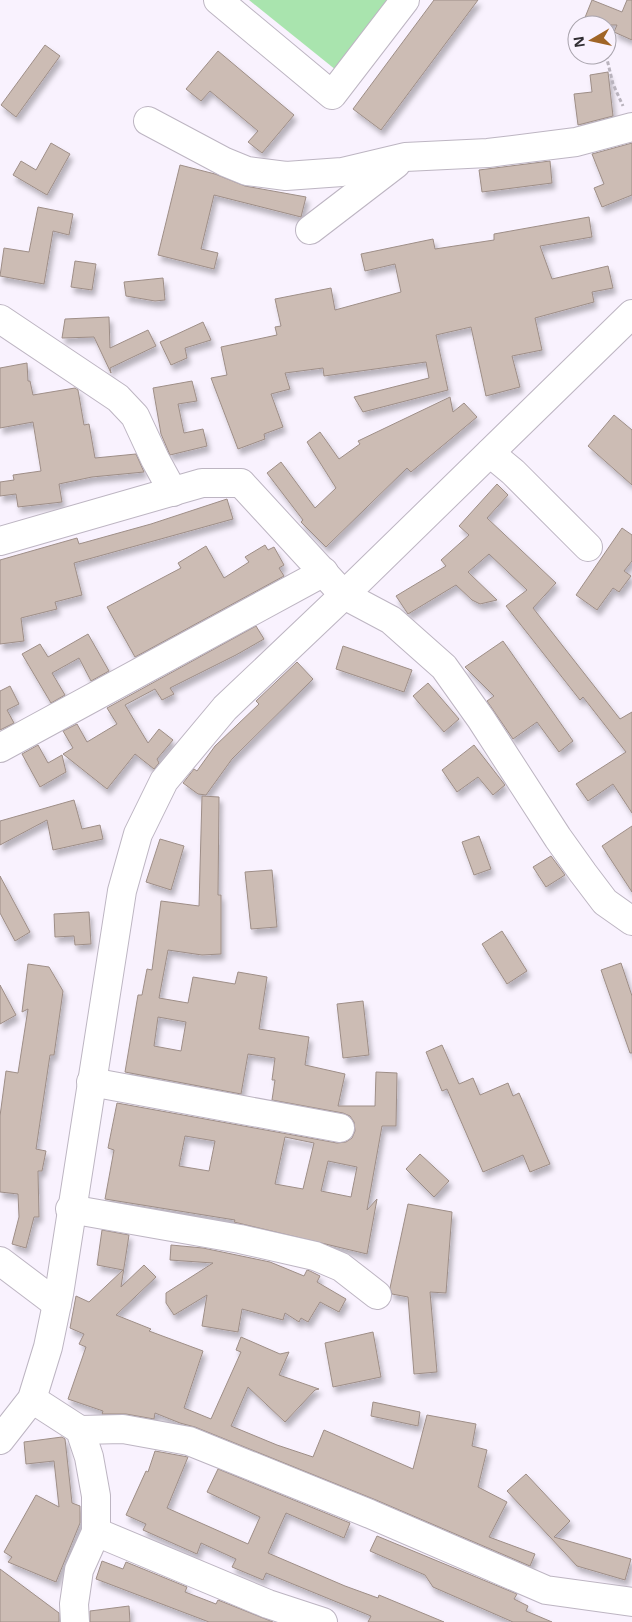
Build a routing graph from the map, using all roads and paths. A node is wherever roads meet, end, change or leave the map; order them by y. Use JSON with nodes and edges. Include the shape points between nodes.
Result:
{"nodes":[{"id":1,"x":218,"y":0,"type":"edge"},
{"id":2,"x":405,"y":0,"type":"edge"},
{"id":3,"x":608,"y":65,"type":"edge"},
{"id":4,"x":628,"y":117,"type":"edge"},
{"id":5,"x":148,"y":121,"type":"dead end"},
{"id":6,"x":405,"y":157,"type":"junction"},
{"id":7,"x":310,"y":230,"type":"dead end"},
{"id":8,"x":632,"y":314,"type":"edge"},
{"id":9,"x":0,"y":318,"type":"edge"},
{"id":10,"x":490,"y":453,"type":"junction"},
{"id":11,"x":173,"y":492,"type":"junction"},
{"id":12,"x":0,"y":541,"type":"edge"},
{"id":13,"x":588,"y":547,"type":"dead end"},
{"id":14,"x":324,"y":572,"type":"junction"},
{"id":15,"x":344,"y":595,"type":"junction"},
{"id":16,"x":0,"y":748,"type":"edge"},
{"id":17,"x":632,"y":921,"type":"edge"},
{"id":18,"x":91,"y":1082,"type":"junction"},
{"id":19,"x":340,"y":1128,"type":"dead end"},
{"id":20,"x":70,"y":1209,"type":"junction"},
{"id":21,"x":0,"y":1261,"type":"edge"},
{"id":22,"x":377,"y":1295,"type":"dead end"},
{"id":23,"x":57,"y":1304,"type":"junction"},
{"id":24,"x":32,"y":1399,"type":"junction"},
{"id":25,"x":80,"y":1430,"type":"junction"},
{"id":26,"x":0,"y":1440,"type":"edge"},
{"id":27,"x":96,"y":1532,"type":"junction"},
{"id":28,"x":632,"y":1602,"type":"edge"},
{"id":29,"x":75,"y":1622,"type":"edge"},
{"id":30,"x":323,"y":1622,"type":"edge"}],
"edges":[{"from":1,"to":2,"type":"street","via":[[332,95]]},
{"from":3,"to":4,"type":"path"},
{"from":4,"to":6,"type":"street","via":[[576,142],[488,153]]},
{"from":5,"to":6,"type":"street","via":[[247,171],[286,176],[342,172]]},
{"from":6,"to":7,"type":"street"},
{"from":8,"to":10,"type":"street"},
{"from":9,"to":11,"type":"street","via":[[118,398],[135,416]]},
{"from":10,"to":13,"type":"street"},
{"from":10,"to":15,"type":"street"},
{"from":11,"to":12,"type":"street"},
{"from":11,"to":14,"type":"street","via":[[202,483],[241,483]]},
{"from":14,"to":15,"type":"street"},
{"from":14,"to":16,"type":"street"},
{"from":15,"to":17,"type":"street","via":[[391,620],[444,667],[558,838],[605,902]]},
{"from":15,"to":18,"type":"street","via":[[225,708],[164,781],[138,834],[122,892]]},
{"from":18,"to":19,"type":"street"},
{"from":18,"to":20,"type":"street"},
{"from":20,"to":22,"type":"street","via":[[240,1239],[315,1256],[342,1267]]},
{"from":20,"to":23,"type":"street"},
{"from":21,"to":23,"type":"street"},
{"from":23,"to":24,"type":"street"},
{"from":24,"to":25,"type":"street"},
{"from":24,"to":26,"type":"street"},
{"from":25,"to":27,"type":"street","via":[[96,1496]]},
{"from":25,"to":28,"type":"street","via":[[123,1429],[189,1441],[546,1590]]},
{"from":27,"to":29,"type":"street","via":[[79,1570]]},
{"from":27,"to":30,"type":"street","via":[[268,1604]]}]}
